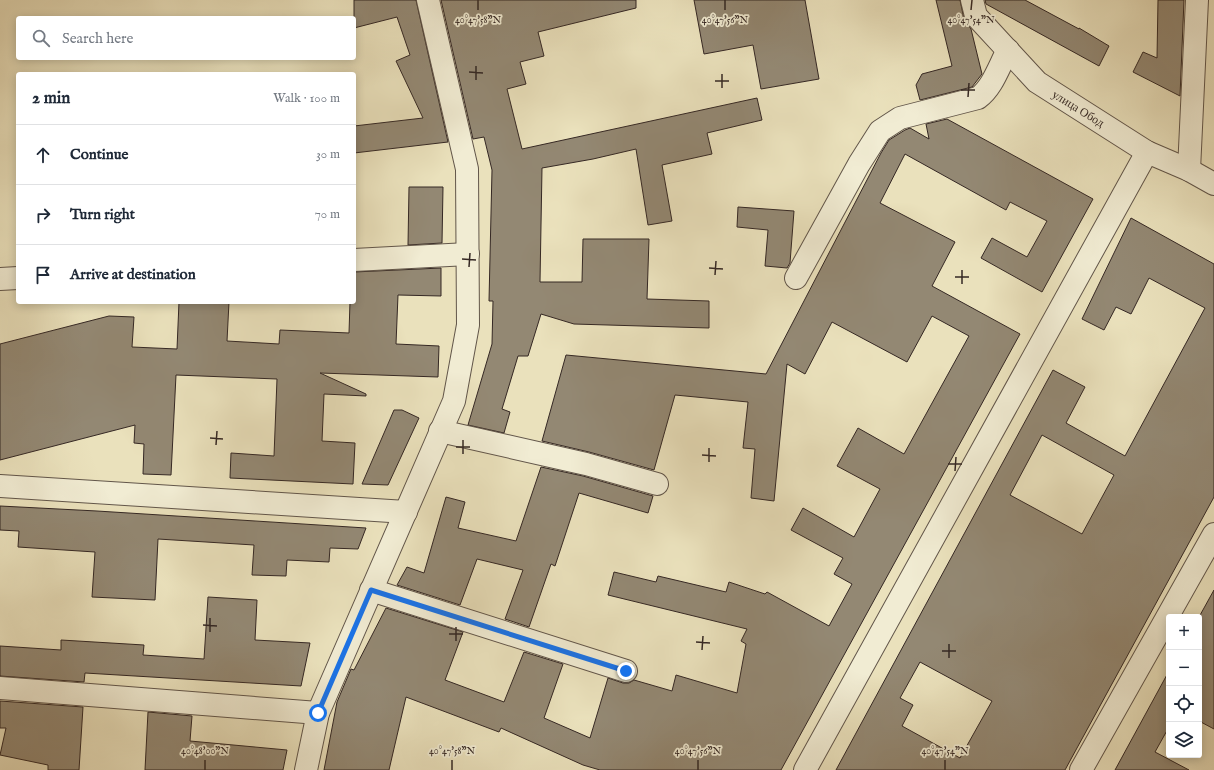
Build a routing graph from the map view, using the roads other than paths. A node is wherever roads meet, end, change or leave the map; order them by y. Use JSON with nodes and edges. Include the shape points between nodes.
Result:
{"nodes":[{"id":1,"x":428,"y":0,"type":"edge"},
{"id":2,"x":972,"y":0,"type":"edge"},
{"id":3,"x":1197,"y":0,"type":"edge"},
{"id":4,"x":1008,"y":50,"type":"junction"},
{"id":5,"x":1147,"y":152,"type":"junction"},
{"id":6,"x":1190,"y":170,"type":"junction"},
{"id":7,"x":1214,"y":184,"type":"edge"},
{"id":8,"x":468,"y":254,"type":"junction"},
{"id":9,"x":356,"y":260,"type":"edge"},
{"id":10,"x":16,"y":278,"type":"edge"},
{"id":11,"x":796,"y":278,"type":"dead end"},
{"id":12,"x":0,"y":279,"type":"edge"},
{"id":13,"x":440,"y":431,"type":"junction"},
{"id":14,"x":657,"y":484,"type":"dead end"},
{"id":15,"x":0,"y":486,"type":"edge"},
{"id":16,"x":406,"y":512,"type":"junction"},
{"id":17,"x":1214,"y":534,"type":"edge"},
{"id":18,"x":371,"y":590,"type":"junction"},
{"id":19,"x":626,"y":671,"type":"dead end"},
{"id":20,"x":0,"y":688,"type":"edge"},
{"id":21,"x":318,"y":713,"type":"junction"},
{"id":22,"x":306,"y":770,"type":"edge"},
{"id":23,"x":804,"y":770,"type":"edge"},
{"id":24,"x":1081,"y":770,"type":"edge"}],
"edges":[{"from":1,"to":8,"type":"street","via":[[467,169]]},
{"from":2,"to":4,"type":"street","name":"улица Обод","via":[[976,16]]},
{"from":3,"to":6,"type":"street"},
{"from":4,"to":5,"type":"street","name":"улица Обод","via":[[1037,82]]},
{"from":4,"to":11,"type":"street","via":[[990,85],[978,98],[900,118],[880,131]]},
{"from":5,"to":6,"type":"street","name":"улица Обод"},
{"from":5,"to":23,"type":"street"},
{"from":6,"to":7,"type":"street","name":"улица Обод"},
{"from":8,"to":9,"type":"street"},
{"from":8,"to":13,"type":"street","via":[[468,325],[454,401]]},
{"from":10,"to":12,"type":"street"},
{"from":13,"to":14,"type":"street","via":[[586,464]]},
{"from":13,"to":16,"type":"street"},
{"from":15,"to":16,"type":"street"},
{"from":16,"to":18,"type":"street"},
{"from":17,"to":24,"type":"street"},
{"from":18,"to":19,"type":"street"},
{"from":18,"to":21,"type":"street"},
{"from":20,"to":21,"type":"street"},
{"from":21,"to":22,"type":"street"}]}
